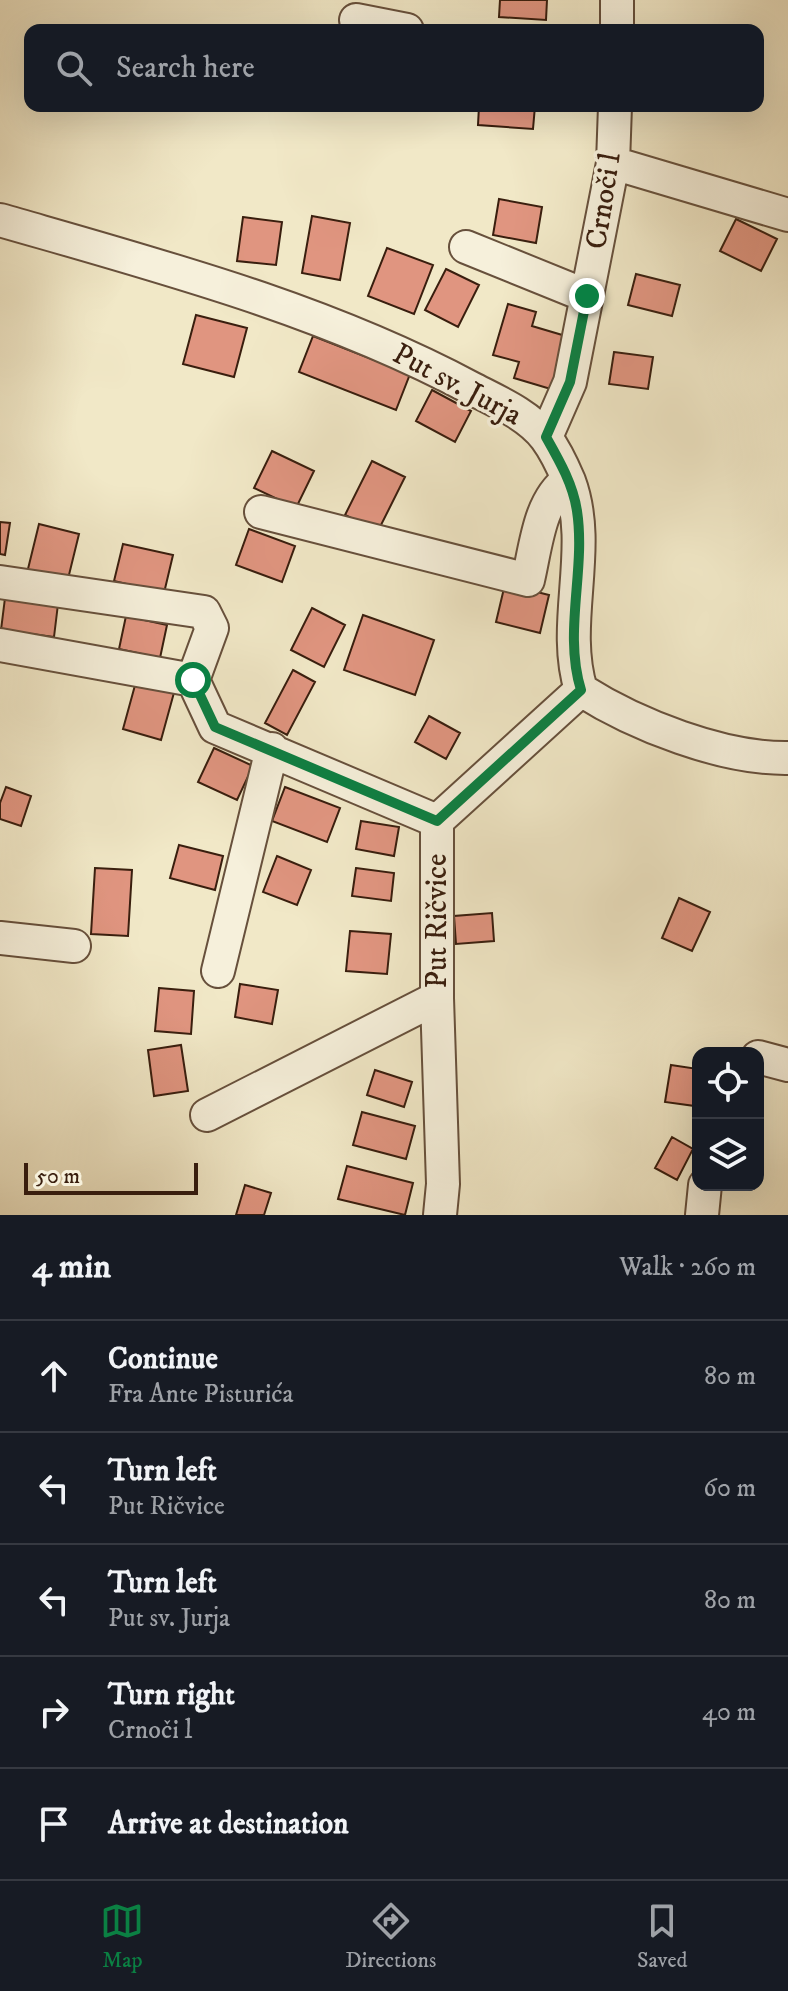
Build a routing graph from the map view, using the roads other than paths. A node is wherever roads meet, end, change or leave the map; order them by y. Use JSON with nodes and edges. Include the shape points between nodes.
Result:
{"nodes":[{"id":1,"x":617,"y":0,"type":"edge"},
{"id":2,"x":356,"y":20,"type":"dead end"},
{"id":3,"x":376,"y":24,"type":"edge"},
{"id":4,"x":617,"y":24,"type":"edge"},
{"id":5,"x":615,"y":112,"type":"edge"},
{"id":6,"x":613,"y":163,"type":"junction"},
{"id":7,"x":788,"y":215,"type":"edge"},
{"id":8,"x":0,"y":220,"type":"edge"},
{"id":9,"x":466,"y":247,"type":"dead end"},
{"id":10,"x":587,"y":296,"type":"junction"},
{"id":11,"x":546,"y":437,"type":"junction"},
{"id":12,"x":568,"y":480,"type":"junction"},
{"id":13,"x":261,"y":512,"type":"dead end"},
{"id":14,"x":0,"y":582,"type":"edge"},
{"id":15,"x":0,"y":645,"type":"edge"},
{"id":16,"x":193,"y":680,"type":"junction"},
{"id":17,"x":581,"y":690,"type":"junction"},
{"id":18,"x":272,"y":749,"type":"junction"},
{"id":19,"x":788,"y":758,"type":"edge"},
{"id":20,"x":437,"y":821,"type":"junction"},
{"id":21,"x":0,"y":938,"type":"edge"},
{"id":22,"x":74,"y":946,"type":"dead end"},
{"id":23,"x":218,"y":971,"type":"dead end"},
{"id":24,"x":437,"y":998,"type":"junction"},
{"id":25,"x":764,"y":1059,"type":"edge"},
{"id":26,"x":788,"y":1065,"type":"edge"},
{"id":27,"x":207,"y":1115,"type":"dead end"},
{"id":28,"x":704,"y":1191,"type":"edge"},
{"id":29,"x":440,"y":1215,"type":"edge"},
{"id":30,"x":702,"y":1215,"type":"edge"}],
"edges":[{"from":1,"to":4,"type":"street"},
{"from":2,"to":3,"type":"street"},
{"from":5,"to":6,"type":"street","name":"Crnoči l"},
{"from":6,"to":7,"type":"street"},
{"from":6,"to":10,"type":"street","name":"Crnoči l"},
{"from":8,"to":11,"type":"street","name":"Put sv. Jurja","via":[[230,287],[416,359],[524,418]]},
{"from":9,"to":10,"type":"street","name":"Crnoči l"},
{"from":10,"to":11,"type":"street","name":"Crnoči l","via":[[570,382]]},
{"from":11,"to":12,"type":"street","name":"Put sv. Jurja"},
{"from":12,"to":13,"type":"street","via":[[554,490],[546,508],[528,580]]},
{"from":12,"to":17,"type":"street","name":"Put sv. Jurja","via":[[577,512],[573,665]]},
{"from":14,"to":16,"type":"street","via":[[204,612],[212,628]]},
{"from":15,"to":16,"type":"street"},
{"from":16,"to":18,"type":"street","via":[[215,727]]},
{"from":17,"to":19,"type":"street","via":[[658,728],[720,747]]},
{"from":17,"to":20,"type":"street","name":"Put Ričvice"},
{"from":18,"to":20,"type":"street"},
{"from":18,"to":23,"type":"street"},
{"from":20,"to":24,"type":"street","name":"Put Ričvice"},
{"from":21,"to":22,"type":"street"},
{"from":24,"to":27,"type":"street"},
{"from":24,"to":29,"type":"street","name":"Put Ričvice"},
{"from":25,"to":26,"type":"street"},
{"from":28,"to":30,"type":"street"}]}
